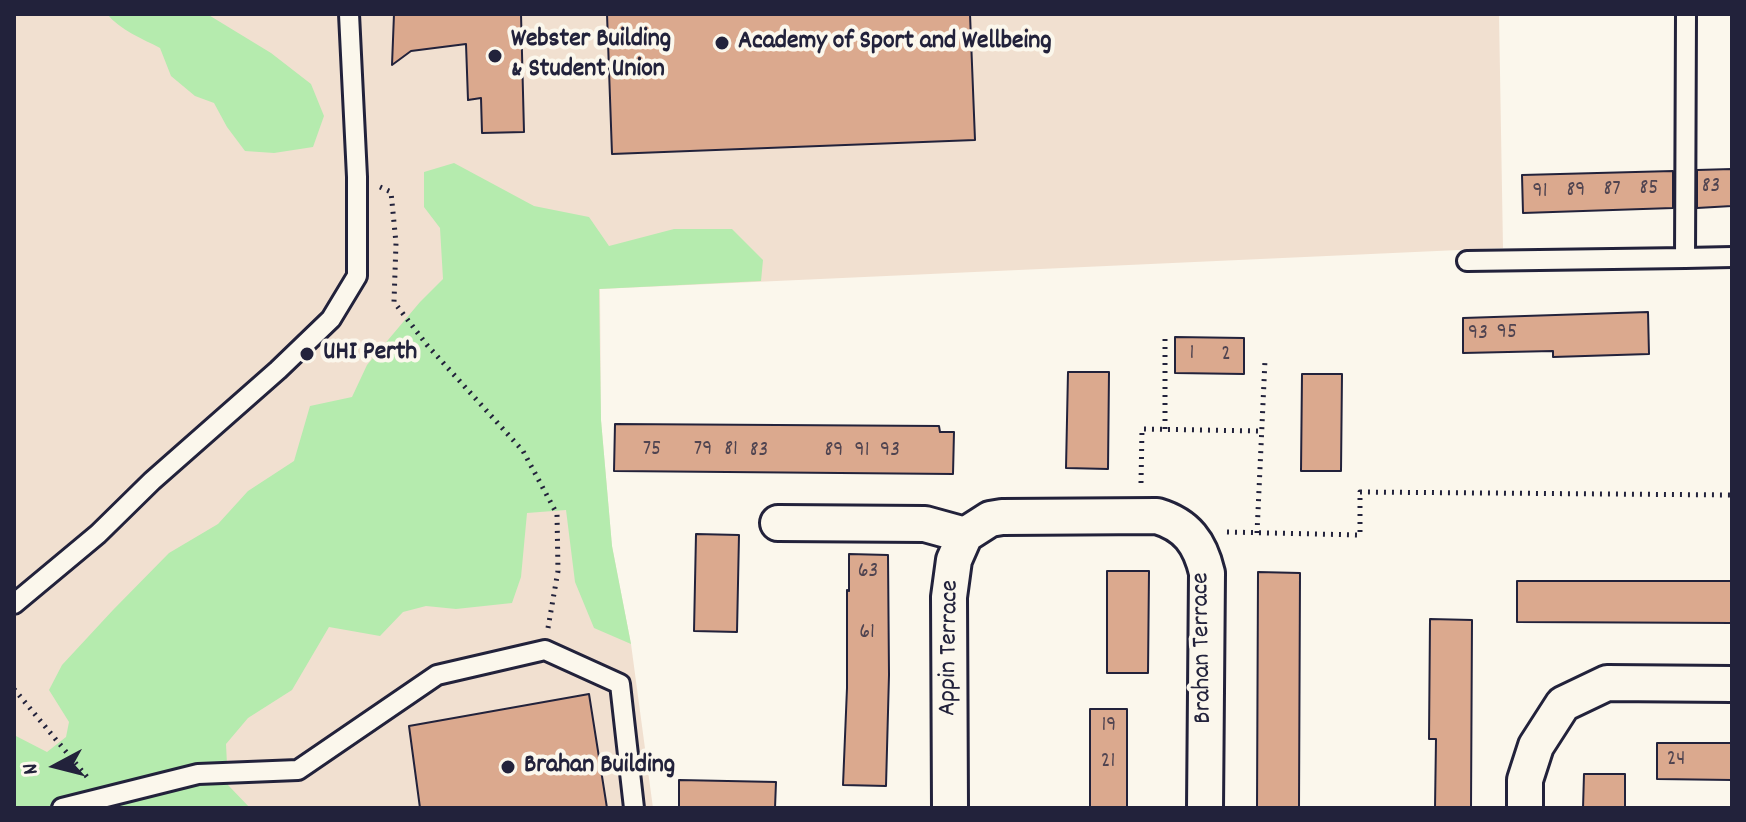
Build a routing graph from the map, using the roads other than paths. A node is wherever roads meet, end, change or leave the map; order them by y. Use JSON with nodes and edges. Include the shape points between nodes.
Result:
{"nodes":[{"id":1,"x":349,"y":14,"type":"edge"},
{"id":2,"x":1686,"y":14,"type":"edge"},
{"id":3,"x":1732,"y":257,"type":"edge"},
{"id":4,"x":1685,"y":258,"type":"junction"},
{"id":5,"x":1467,"y":261,"type":"dead end"},
{"id":6,"x":778,"y":523,"type":"dead end"},
{"id":7,"x":965,"y":535,"type":"junction"},
{"id":8,"x":14,"y":604,"type":"edge"},
{"id":9,"x":1732,"y":684,"type":"edge"},
{"id":10,"x":62,"y":808,"type":"edge"},
{"id":11,"x":634,"y":808,"type":"edge"},
{"id":12,"x":950,"y":808,"type":"edge"},
{"id":13,"x":1205,"y":808,"type":"edge"},
{"id":14,"x":1525,"y":808,"type":"edge"}],
"edges":[{"from":1,"to":8,"type":"lane","via":[[357,276],[331,319],[278,370]]},
{"from":2,"to":4,"type":"lane"},
{"from":3,"to":4,"type":"lane"},
{"from":4,"to":5,"type":"lane"},
{"from":6,"to":7,"type":"street","via":[[925,524]]},
{"from":7,"to":12,"type":"street","name":"Appin Terrace","via":[[954,560],[949,597]]},
{"from":7,"to":13,"type":"street","name":"Brahan Terrace","via":[[1002,517],[1157,516],[1186,532],[1207,573]]},
{"from":9,"to":14,"type":"street","via":[[1607,683],[1563,704],[1536,746],[1525,780]]},
{"from":10,"to":11,"type":"lane","via":[[198,774],[298,770],[437,675],[545,650],[620,684]]}]}
